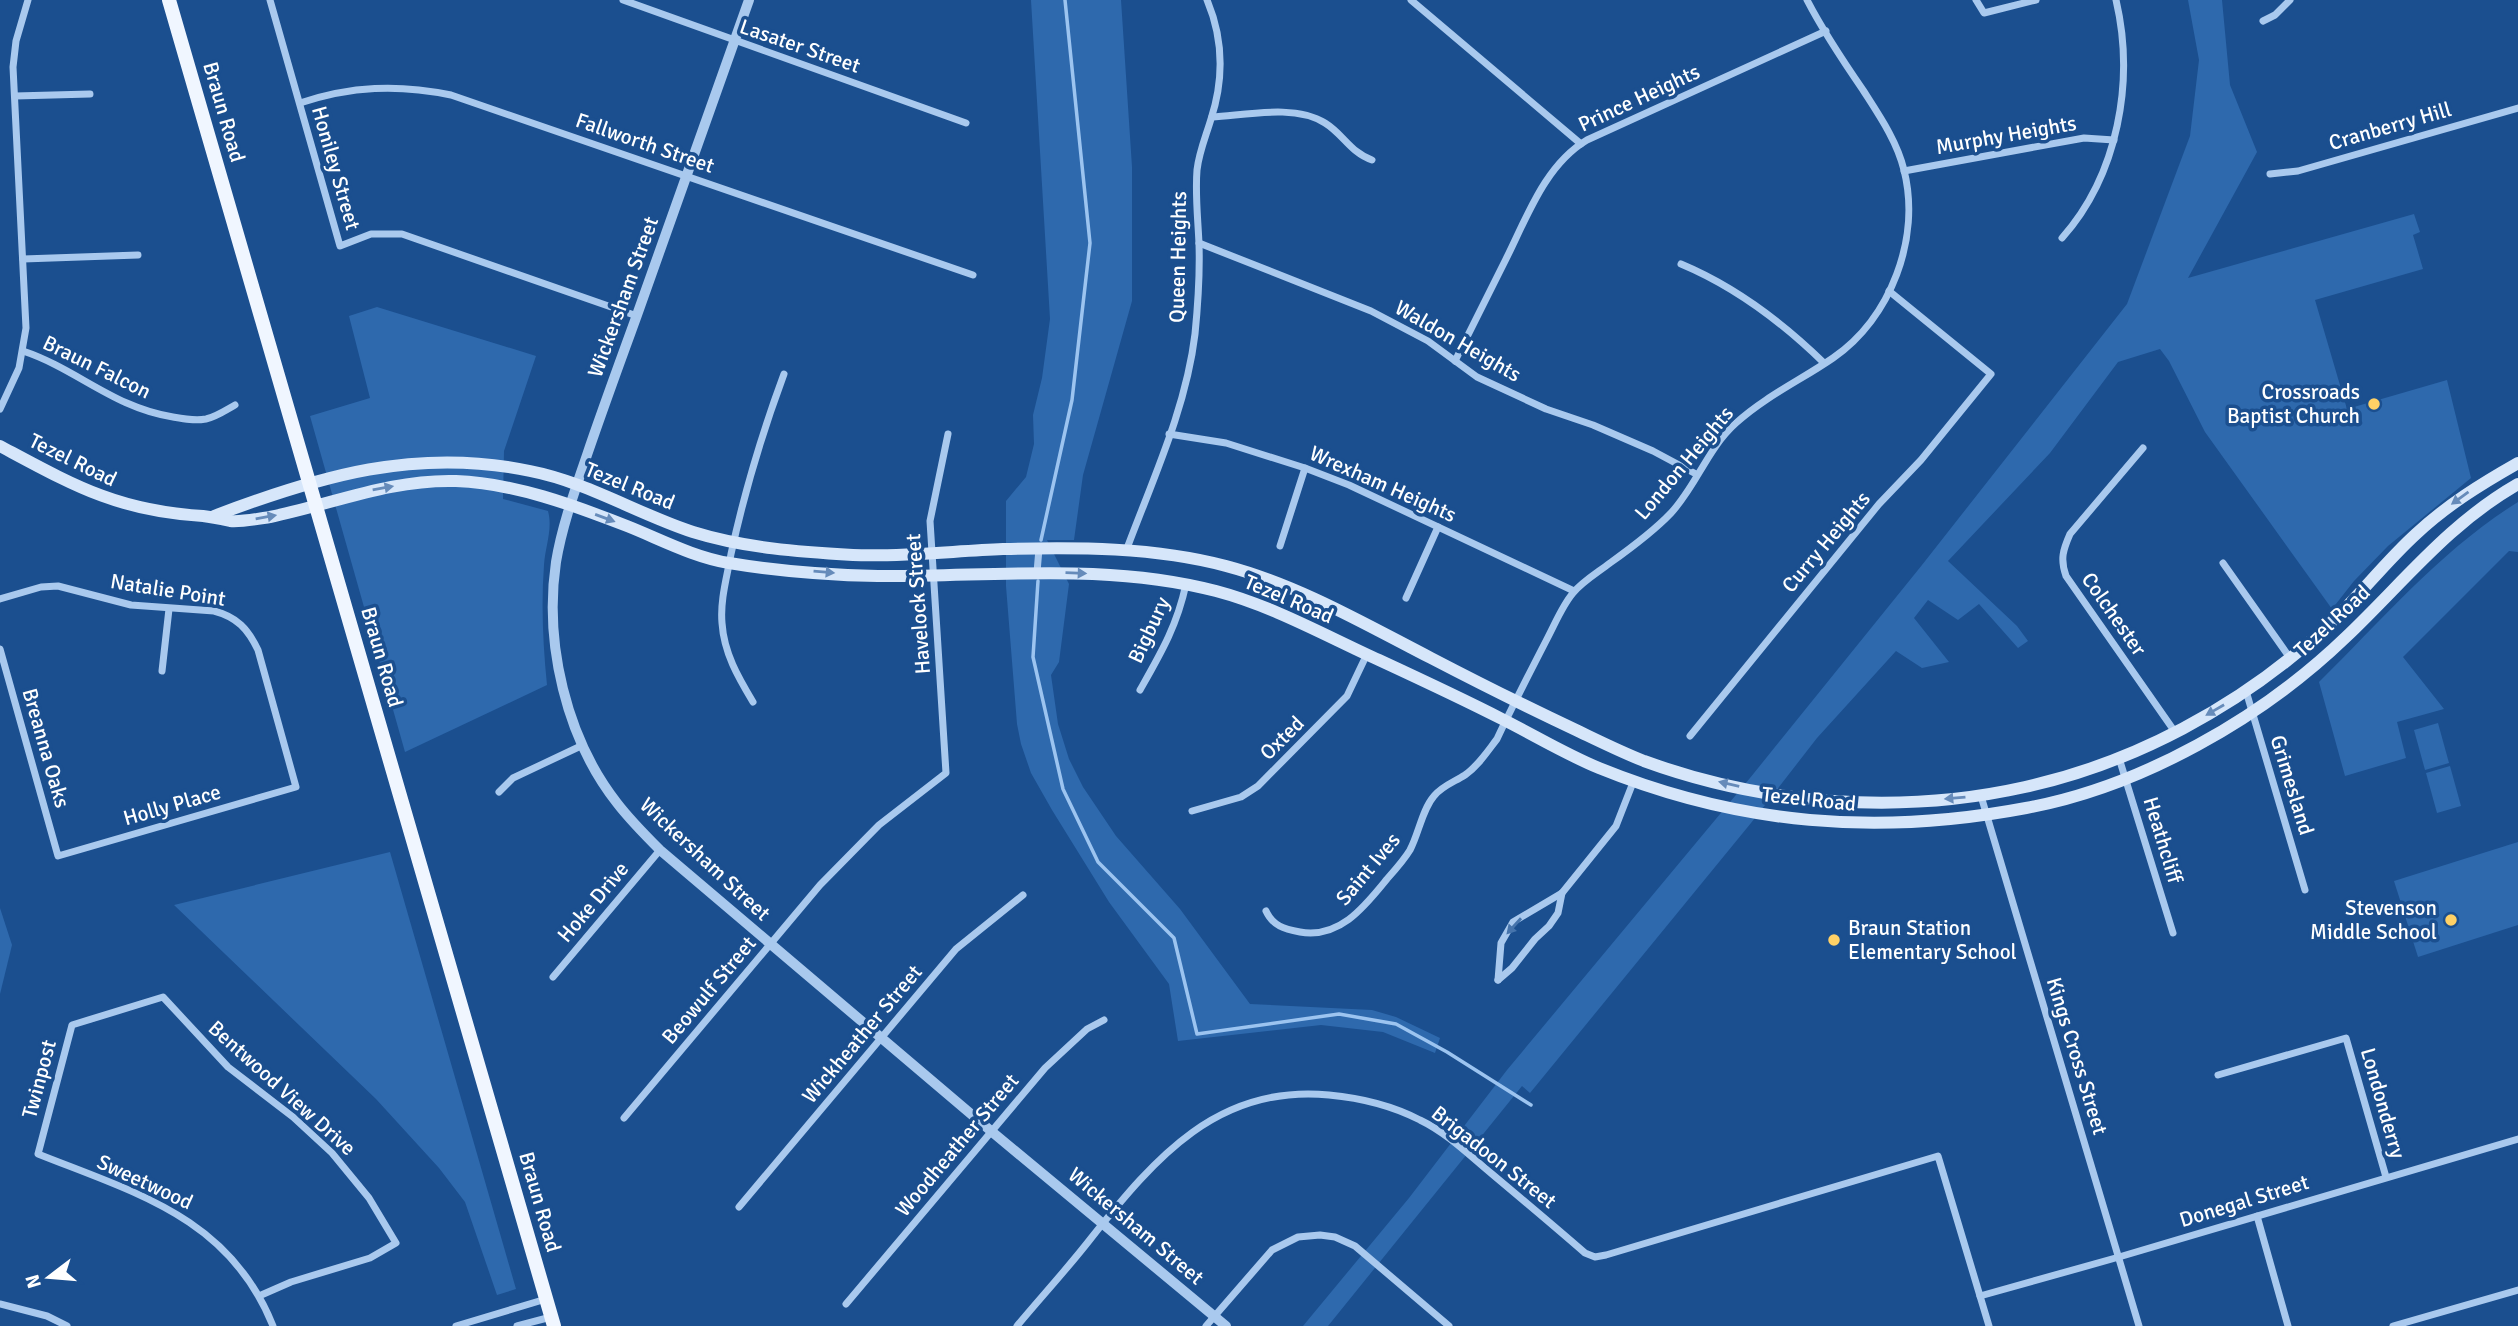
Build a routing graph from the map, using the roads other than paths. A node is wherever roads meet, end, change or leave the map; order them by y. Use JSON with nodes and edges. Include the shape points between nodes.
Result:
{"nodes":[{"id":1,"x":28,"y":0,"type":"edge"},
{"id":2,"x":169,"y":0,"type":"edge"},
{"id":3,"x":270,"y":0,"type":"edge"},
{"id":4,"x":623,"y":0,"type":"edge"},
{"id":5,"x":749,"y":0,"type":"edge"},
{"id":6,"x":1207,"y":0,"type":"edge"},
{"id":7,"x":1410,"y":0,"type":"edge"},
{"id":8,"x":1807,"y":0,"type":"edge"},
{"id":9,"x":1976,"y":0,"type":"edge"},
{"id":10,"x":2036,"y":0,"type":"edge"},
{"id":11,"x":2116,"y":0,"type":"edge"},
{"id":12,"x":2290,"y":0,"type":"edge"},
{"id":13,"x":2263,"y":21,"type":"dead end"},
{"id":14,"x":1826,"y":31,"type":"junction"},
{"id":15,"x":735,"y":41,"type":"junction"},
{"id":16,"x":90,"y":94,"type":"dead end"},
{"id":17,"x":15,"y":96,"type":"junction"},
{"id":18,"x":300,"y":103,"type":"junction"},
{"id":19,"x":2518,"y":108,"type":"edge"},
{"id":20,"x":1212,"y":117,"type":"junction"},
{"id":21,"x":966,"y":123,"type":"dead end"},
{"id":22,"x":2113,"y":140,"type":"junction"},
{"id":23,"x":1581,"y":144,"type":"junction"},
{"id":24,"x":1372,"y":160,"type":"dead end"},
{"id":25,"x":1904,"y":171,"type":"junction"},
{"id":26,"x":2270,"y":174,"type":"dead end"},
{"id":27,"x":687,"y":177,"type":"junction"},
{"id":28,"x":2062,"y":238,"type":"dead end"},
{"id":29,"x":1199,"y":243,"type":"junction"},
{"id":30,"x":138,"y":255,"type":"dead end"},
{"id":31,"x":23,"y":259,"type":"junction"},
{"id":32,"x":1681,"y":264,"type":"dead end"},
{"id":33,"x":974,"y":275,"type":"dead end"},
{"id":34,"x":1889,"y":291,"type":"junction"},
{"id":35,"x":637,"y":316,"type":"junction"},
{"id":36,"x":23,"y":351,"type":"junction"},
{"id":37,"x":1455,"y":361,"type":"junction"},
{"id":38,"x":1824,"y":363,"type":"junction"},
{"id":39,"x":784,"y":374,"type":"dead end"},
{"id":40,"x":235,"y":405,"type":"dead end"},
{"id":41,"x":0,"y":409,"type":"edge"},
{"id":42,"x":1169,"y":434,"type":"junction"},
{"id":43,"x":948,"y":435,"type":"dead end"},
{"id":44,"x":0,"y":446,"type":"edge"},
{"id":45,"x":2143,"y":448,"type":"dead end"},
{"id":46,"x":2518,"y":463,"type":"edge"},
{"id":47,"x":1305,"y":468,"type":"junction"},
{"id":48,"x":1696,"y":474,"type":"junction"},
{"id":49,"x":310,"y":482,"type":"junction"},
{"id":50,"x":577,"y":484,"type":"junction"},
{"id":51,"x":2518,"y":484,"type":"edge"},
{"id":52,"x":317,"y":505,"type":"junction"},
{"id":53,"x":570,"y":506,"type":"junction"},
{"id":54,"x":214,"y":516,"type":"junction"},
{"id":55,"x":1438,"y":527,"type":"junction"},
{"id":56,"x":734,"y":542,"type":"junction"},
{"id":57,"x":1280,"y":546,"type":"dead end"},
{"id":58,"x":1039,"y":549,"type":"junction"},
{"id":59,"x":1126,"y":551,"type":"junction"},
{"id":60,"x":934,"y":554,"type":"junction"},
{"id":61,"x":730,"y":563,"type":"junction"},
{"id":62,"x":2223,"y":563,"type":"dead end"},
{"id":63,"x":1037,"y":572,"type":"junction"},
{"id":64,"x":935,"y":575,"type":"junction"},
{"id":65,"x":1186,"y":584,"type":"junction"},
{"id":66,"x":1574,"y":592,"type":"junction"},
{"id":67,"x":0,"y":598,"type":"edge"},
{"id":68,"x":1406,"y":598,"type":"dead end"},
{"id":69,"x":169,"y":609,"type":"junction"},
{"id":70,"x":0,"y":649,"type":"edge"},
{"id":71,"x":1367,"y":654,"type":"junction"},
{"id":72,"x":2290,"y":658,"type":"junction"},
{"id":73,"x":162,"y":671,"type":"dead end"},
{"id":74,"x":1140,"y":690,"type":"dead end"},
{"id":75,"x":2246,"y":691,"type":"junction"},
{"id":76,"x":1515,"y":701,"type":"junction"},
{"id":77,"x":752,"y":702,"type":"dead end"},
{"id":78,"x":2252,"y":711,"type":"junction"},
{"id":79,"x":1505,"y":720,"type":"junction"},
{"id":80,"x":2175,"y":732,"type":"junction"},
{"id":81,"x":1690,"y":736,"type":"dead end"},
{"id":82,"x":583,"y":745,"type":"junction"},
{"id":83,"x":2119,"y":758,"type":"junction"},
{"id":84,"x":946,"y":773,"type":"joint"},
{"id":85,"x":2126,"y":778,"type":"junction"},
{"id":86,"x":1634,"y":780,"type":"junction"},
{"id":87,"x":296,"y":787,"type":"joint"},
{"id":88,"x":499,"y":792,"type":"dead end"},
{"id":89,"x":1981,"y":796,"type":"junction"},
{"id":90,"x":1192,"y":811,"type":"dead end"},
{"id":91,"x":1987,"y":814,"type":"junction"},
{"id":92,"x":660,"y":850,"type":"junction"},
{"id":93,"x":58,"y":856,"type":"joint"},
{"id":94,"x":2305,"y":890,"type":"dead end"},
{"id":95,"x":1562,"y":893,"type":"junction"},
{"id":96,"x":1023,"y":895,"type":"dead end"},
{"id":97,"x":1266,"y":911,"type":"dead end"},
{"id":98,"x":2173,"y":933,"type":"dead end"},
{"id":99,"x":770,"y":944,"type":"junction"},
{"id":100,"x":553,"y":977,"type":"dead end"},
{"id":101,"x":163,"y":997,"type":"joint"},
{"id":102,"x":1104,"y":1020,"type":"dead end"},
{"id":103,"x":881,"y":1037,"type":"junction"},
{"id":104,"x":2218,"y":1075,"type":"dead end"},
{"id":105,"x":624,"y":1118,"type":"dead end"},
{"id":106,"x":991,"y":1131,"type":"junction"},
{"id":107,"x":2518,"y":1139,"type":"edge"},
{"id":108,"x":38,"y":1154,"type":"joint"},
{"id":109,"x":2386,"y":1177,"type":"junction"},
{"id":110,"x":739,"y":1207,"type":"dead end"},
{"id":111,"x":2257,"y":1216,"type":"junction"},
{"id":112,"x":1102,"y":1224,"type":"junction"},
{"id":113,"x":2119,"y":1258,"type":"junction"},
{"id":114,"x":2518,"y":1290,"type":"edge"},
{"id":115,"x":259,"y":1296,"type":"junction"},
{"id":116,"x":1980,"y":1296,"type":"junction"},
{"id":117,"x":546,"y":1299,"type":"junction"},
{"id":118,"x":0,"y":1304,"type":"edge"},
{"id":119,"x":845,"y":1304,"type":"dead end"},
{"id":120,"x":1214,"y":1316,"type":"junction"},
{"id":121,"x":552,"y":1322,"type":"edge"},
{"id":122,"x":67,"y":1326,"type":"edge"},
{"id":123,"x":273,"y":1326,"type":"edge"},
{"id":124,"x":456,"y":1326,"type":"edge"},
{"id":125,"x":517,"y":1326,"type":"edge"},
{"id":126,"x":1017,"y":1326,"type":"edge"},
{"id":127,"x":1206,"y":1326,"type":"edge"},
{"id":128,"x":1226,"y":1326,"type":"edge"},
{"id":129,"x":1449,"y":1326,"type":"edge"},
{"id":130,"x":1989,"y":1326,"type":"edge"},
{"id":131,"x":2138,"y":1326,"type":"edge"},
{"id":132,"x":2288,"y":1326,"type":"edge"},
{"id":133,"x":2393,"y":1326,"type":"edge"}],
"edges":[{"from":1,"to":17,"type":"street","via":[[16,41]]},
{"from":2,"to":49,"type":"main road","name":"Braun Road"},
{"from":3,"to":18,"type":"street","name":"Honiley Street"},
{"from":4,"to":15,"type":"street","name":"Lasater Street"},
{"from":5,"to":15,"type":"street","name":"Wickersham Street"},
{"from":6,"to":20,"type":"street","name":"Queen Heights","via":[[1221,63]]},
{"from":7,"to":23,"type":"street"},
{"from":8,"to":14,"type":"street","name":"London Heights"},
{"from":9,"to":10,"type":"street","via":[[1984,13]]},
{"from":11,"to":22,"type":"street","via":[[2123,75]]},
{"from":12,"to":13,"type":"street"},
{"from":14,"to":23,"type":"street","name":"Prince Heights"},
{"from":14,"to":25,"type":"street","name":"London Heights","via":[[1882,120]]},
{"from":15,"to":21,"type":"street","name":"Lasater Street"},
{"from":15,"to":27,"type":"street","name":"Wickersham Street"},
{"from":16,"to":17,"type":"street"},
{"from":17,"to":31,"type":"street"},
{"from":18,"to":27,"type":"street","name":"Fallworth Street","via":[[362,88],[426,89]]},
{"from":18,"to":35,"type":"street","name":"Honiley Street","via":[[340,247],[371,234],[402,234]]},
{"from":19,"to":26,"type":"street","name":"Cranberry Hill","via":[[2298,171]]},
{"from":20,"to":24,"type":"street","via":[[1307,114],[1326,123],[1354,151]]},
{"from":20,"to":29,"type":"street","name":"Queen Heights","via":[[1198,167]]},
{"from":22,"to":25,"type":"street","name":"Murphy Heights","via":[[2084,138]]},
{"from":22,"to":28,"type":"street","via":[[2094,193]]},
{"from":23,"to":37,"type":"street","name":"Prince Heights","via":[[1551,174]]},
{"from":25,"to":34,"type":"street","name":"London Heights","via":[[1907,230]]},
{"from":27,"to":33,"type":"street","name":"Fallworth Street"},
{"from":27,"to":35,"type":"street","name":"Wickersham Street"},
{"from":29,"to":37,"type":"street","name":"Waldon Heights","via":[[1371,311]]},
{"from":29,"to":42,"type":"street","name":"Queen Heights","via":[[1194,337]]},
{"from":30,"to":31,"type":"street"},
{"from":31,"to":36,"type":"street"},
{"from":32,"to":38,"type":"street","via":[[1763,309]]},
{"from":34,"to":38,"type":"street","name":"London Heights","via":[[1861,332]]},
{"from":34,"to":81,"type":"street","name":"Curry Heights","via":[[1991,374]]},
{"from":35,"to":50,"type":"street","name":"Wickersham Street"},
{"from":36,"to":40,"type":"street","name":"Braun Falcon","via":[[114,399],[153,414],[208,419]]},
{"from":36,"to":41,"type":"street"},
{"from":37,"to":48,"type":"street","name":"Waldon Heights","via":[[1521,398],[1605,430]]},
{"from":38,"to":48,"type":"street","name":"London Heights","via":[[1750,411],[1718,442]]},
{"from":39,"to":56,"type":"street","via":[[748,479]]},
{"from":42,"to":47,"type":"street","name":"Wrexham Heights","via":[[1226,443]]},
{"from":42,"to":59,"type":"street","name":"Queen Heights"},
{"from":43,"to":60,"type":"street","name":"Havelock Street","via":[[931,509]]},
{"from":44,"to":54,"type":"main road","name":"Tezel Road","via":[[89,493],[119,503],[179,515]]},
{"from":45,"to":80,"type":"street","name":"Colchester","via":[[2070,534],[2063,566]]},
{"from":46,"to":72,"type":"main road","name":"Tezel Road","one_way":true,"via":[[2459,498],[2417,533],[2347,607]]},
{"from":47,"to":55,"type":"street","name":"Wrexham Heights"},
{"from":47,"to":57,"type":"street"},
{"from":48,"to":66,"type":"street","name":"London Heights","via":[[1671,513]]},
{"from":49,"to":50,"type":"main road","name":"Tezel Road","via":[[368,468],[444,461],[534,471]]},
{"from":49,"to":52,"type":"main road","name":"Braun Road"},
{"from":49,"to":54,"type":"main road","name":"Tezel Road"},
{"from":50,"to":53,"type":"street","name":"Wickersham Street"},
{"from":50,"to":56,"type":"main road","name":"Tezel Road","via":[[693,532]]},
{"from":51,"to":78,"type":"main road","name":"Tezel Road","via":[[2450,532],[2320,661]]},
{"from":52,"to":53,"type":"main road","name":"Tezel Road","one_way":true,"via":[[402,484],[463,481],[527,492]]},
{"from":54,"to":52,"type":"main road","name":"Tezel Road","one_way":true,"via":[[232,522],[261,519]]},
{"from":52,"to":117,"type":"main road","name":"Braun Road"},
{"from":53,"to":61,"type":"main road","name":"Tezel Road","one_way":true},
{"from":53,"to":82,"type":"street","name":"Wickersham Street","via":[[556,562],[554,626],[560,676]]},
{"from":55,"to":66,"type":"street","name":"Wrexham Heights"},
{"from":55,"to":68,"type":"street"},
{"from":56,"to":60,"type":"main road","name":"Tezel Road","via":[[857,555]]},
{"from":56,"to":61,"type":"street"},
{"from":58,"to":59,"type":"main road","name":"Tezel Road"},
{"from":58,"to":60,"type":"main road","name":"Tezel Road"},
{"from":58,"to":63,"type":"street"},
{"from":59,"to":76,"type":"main road","name":"Tezel Road","via":[[1227,566],[1272,582]]},
{"from":60,"to":64,"type":"street","name":"Havelock Street"},
{"from":61,"to":64,"type":"main road","name":"Tezel Road","one_way":true,"via":[[849,575]]},
{"from":61,"to":77,"type":"street","via":[[722,625],[732,665]]},
{"from":62,"to":72,"type":"street"},
{"from":63,"to":64,"type":"main road","name":"Tezel Road"},
{"from":63,"to":65,"type":"main road","name":"Tezel Road","one_way":true,"via":[[1123,575]]},
{"from":64,"to":84,"type":"street","name":"Havelock Street"},
{"from":65,"to":71,"type":"main road","name":"Tezel Road","via":[[1224,593]]},
{"from":65,"to":74,"type":"street","name":"Bigbury","via":[[1174,630]]},
{"from":66,"to":76,"type":"street","name":"London Heights"},
{"from":67,"to":69,"type":"street","name":"Natalie Point","via":[[58,586],[131,605]]},
{"from":69,"to":73,"type":"street"},
{"from":69,"to":87,"type":"street","name":"Natalie Point","via":[[227,615],[251,635]]},
{"from":70,"to":93,"type":"street","name":"Breanna Oaks"},
{"from":71,"to":79,"type":"main road","name":"Tezel Road"},
{"from":71,"to":90,"type":"street","name":"Oxted","via":[[1347,696],[1258,786],[1241,797]]},
{"from":72,"to":75,"type":"main road","name":"Tezel Road"},
{"from":75,"to":78,"type":"street","name":"Grimesland"},
{"from":75,"to":80,"type":"main road","name":"Tezel Road","one_way":true},
{"from":76,"to":79,"type":"street","name":"Saint Ives"},
{"from":89,"to":76,"type":"main road","name":"Tezel Road","one_way":true,"via":[[1902,803],[1780,796],[1640,759]]},
{"from":78,"to":85,"type":"main road","name":"Tezel Road","via":[[2192,748]]},
{"from":78,"to":94,"type":"street","name":"Grimesland"},
{"from":79,"to":86,"type":"main road","name":"Tezel Road"},
{"from":79,"to":97,"type":"street","name":"Saint Ives","via":[[1483,758],[1432,798],[1408,853],[1351,919],[1303,933],[1277,926]]},
{"from":80,"to":83,"type":"main road","name":"Tezel Road"},
{"from":82,"to":88,"type":"street","via":[[513,778]]},
{"from":82,"to":92,"type":"street","name":"Wickersham Street","via":[[616,802]]},
{"from":83,"to":85,"type":"street","name":"Heathcliff"},
{"from":83,"to":89,"type":"main road","name":"Tezel Road","via":[[2053,780]]},
{"from":84,"to":99,"type":"street","name":"Beowulf Street","via":[[879,825]]},
{"from":85,"to":91,"type":"main road","name":"Tezel Road","via":[[2054,802]]},
{"from":85,"to":98,"type":"street","name":"Heathcliff"},
{"from":86,"to":91,"type":"main road","name":"Tezel Road","via":[[1690,800],[1806,821],[1898,824]]},
{"from":86,"to":95,"type":"street","via":[[1616,827]]},
{"from":87,"to":93,"type":"street","name":"Holly Place"},
{"from":89,"to":91,"type":"street","name":"Kings Cross Street"},
{"from":91,"to":113,"type":"street","name":"Kings Cross Street"},
{"from":92,"to":99,"type":"street","name":"Wickersham Street"},
{"from":92,"to":100,"type":"street","name":"Hoke Drive"},
{"from":95,"to":95,"type":"street","one_way":true,"via":[[1513,922],[1501,943],[1498,981],[1549,926],[1558,913]]},
{"from":96,"to":103,"type":"street","name":"Wickheather Street","via":[[956,950]]},
{"from":99,"to":103,"type":"street","name":"Wickersham Street"},
{"from":99,"to":105,"type":"street","name":"Beowulf Street"},
{"from":101,"to":108,"type":"street","name":"Twinpost","via":[[72,1025]]},
{"from":101,"to":115,"type":"street","name":"Bentwood View Drive","via":[[228,1067],[332,1153],[369,1198],[396,1243],[370,1258]]},
{"from":102,"to":106,"type":"street","name":"Woodheather Street","via":[[1064,1049]]},
{"from":103,"to":106,"type":"street","name":"Wickersham Street"},
{"from":103,"to":110,"type":"street","name":"Wickheather Street"},
{"from":104,"to":109,"type":"street","name":"Londonderry","via":[[2346,1038]]},
{"from":106,"to":112,"type":"street","name":"Wickersham Street"},
{"from":106,"to":119,"type":"street","name":"Woodheather Street"},
{"from":107,"to":109,"type":"street","name":"Donegal Street"},
{"from":108,"to":115,"type":"street","name":"Sweetwood","via":[[185,1218],[228,1255]]},
{"from":109,"to":111,"type":"street","name":"Donegal Street"},
{"from":111,"to":113,"type":"street","name":"Donegal Street"},
{"from":111,"to":132,"type":"street"},
{"from":112,"to":116,"type":"street","name":"Brigadoon Street","via":[[1166,1152],[1205,1122],[1250,1102],[1308,1093],[1374,1102],[1421,1120],[1595,1257],[1938,1156]]},
{"from":112,"to":120,"type":"street","name":"Wickersham Street"},
{"from":112,"to":126,"type":"street","name":"Brigadoon Street"},
{"from":113,"to":116,"type":"street","name":"Donegal Street"},
{"from":113,"to":131,"type":"street","name":"Kings Cross Street"},
{"from":114,"to":133,"type":"street"},
{"from":115,"to":123,"type":"street","name":"Sweetwood"},
{"from":116,"to":130,"type":"street"},
{"from":117,"to":121,"type":"main road","name":"Braun Road"},
{"from":117,"to":124,"type":"street"},
{"from":118,"to":122,"type":"street"},
{"from":120,"to":127,"type":"street"},
{"from":120,"to":128,"type":"street","name":"Wickersham Street"},
{"from":120,"to":129,"type":"street","via":[[1272,1250],[1298,1237],[1320,1235],[1354,1246]]},
{"from":121,"to":125,"type":"street"}]}
